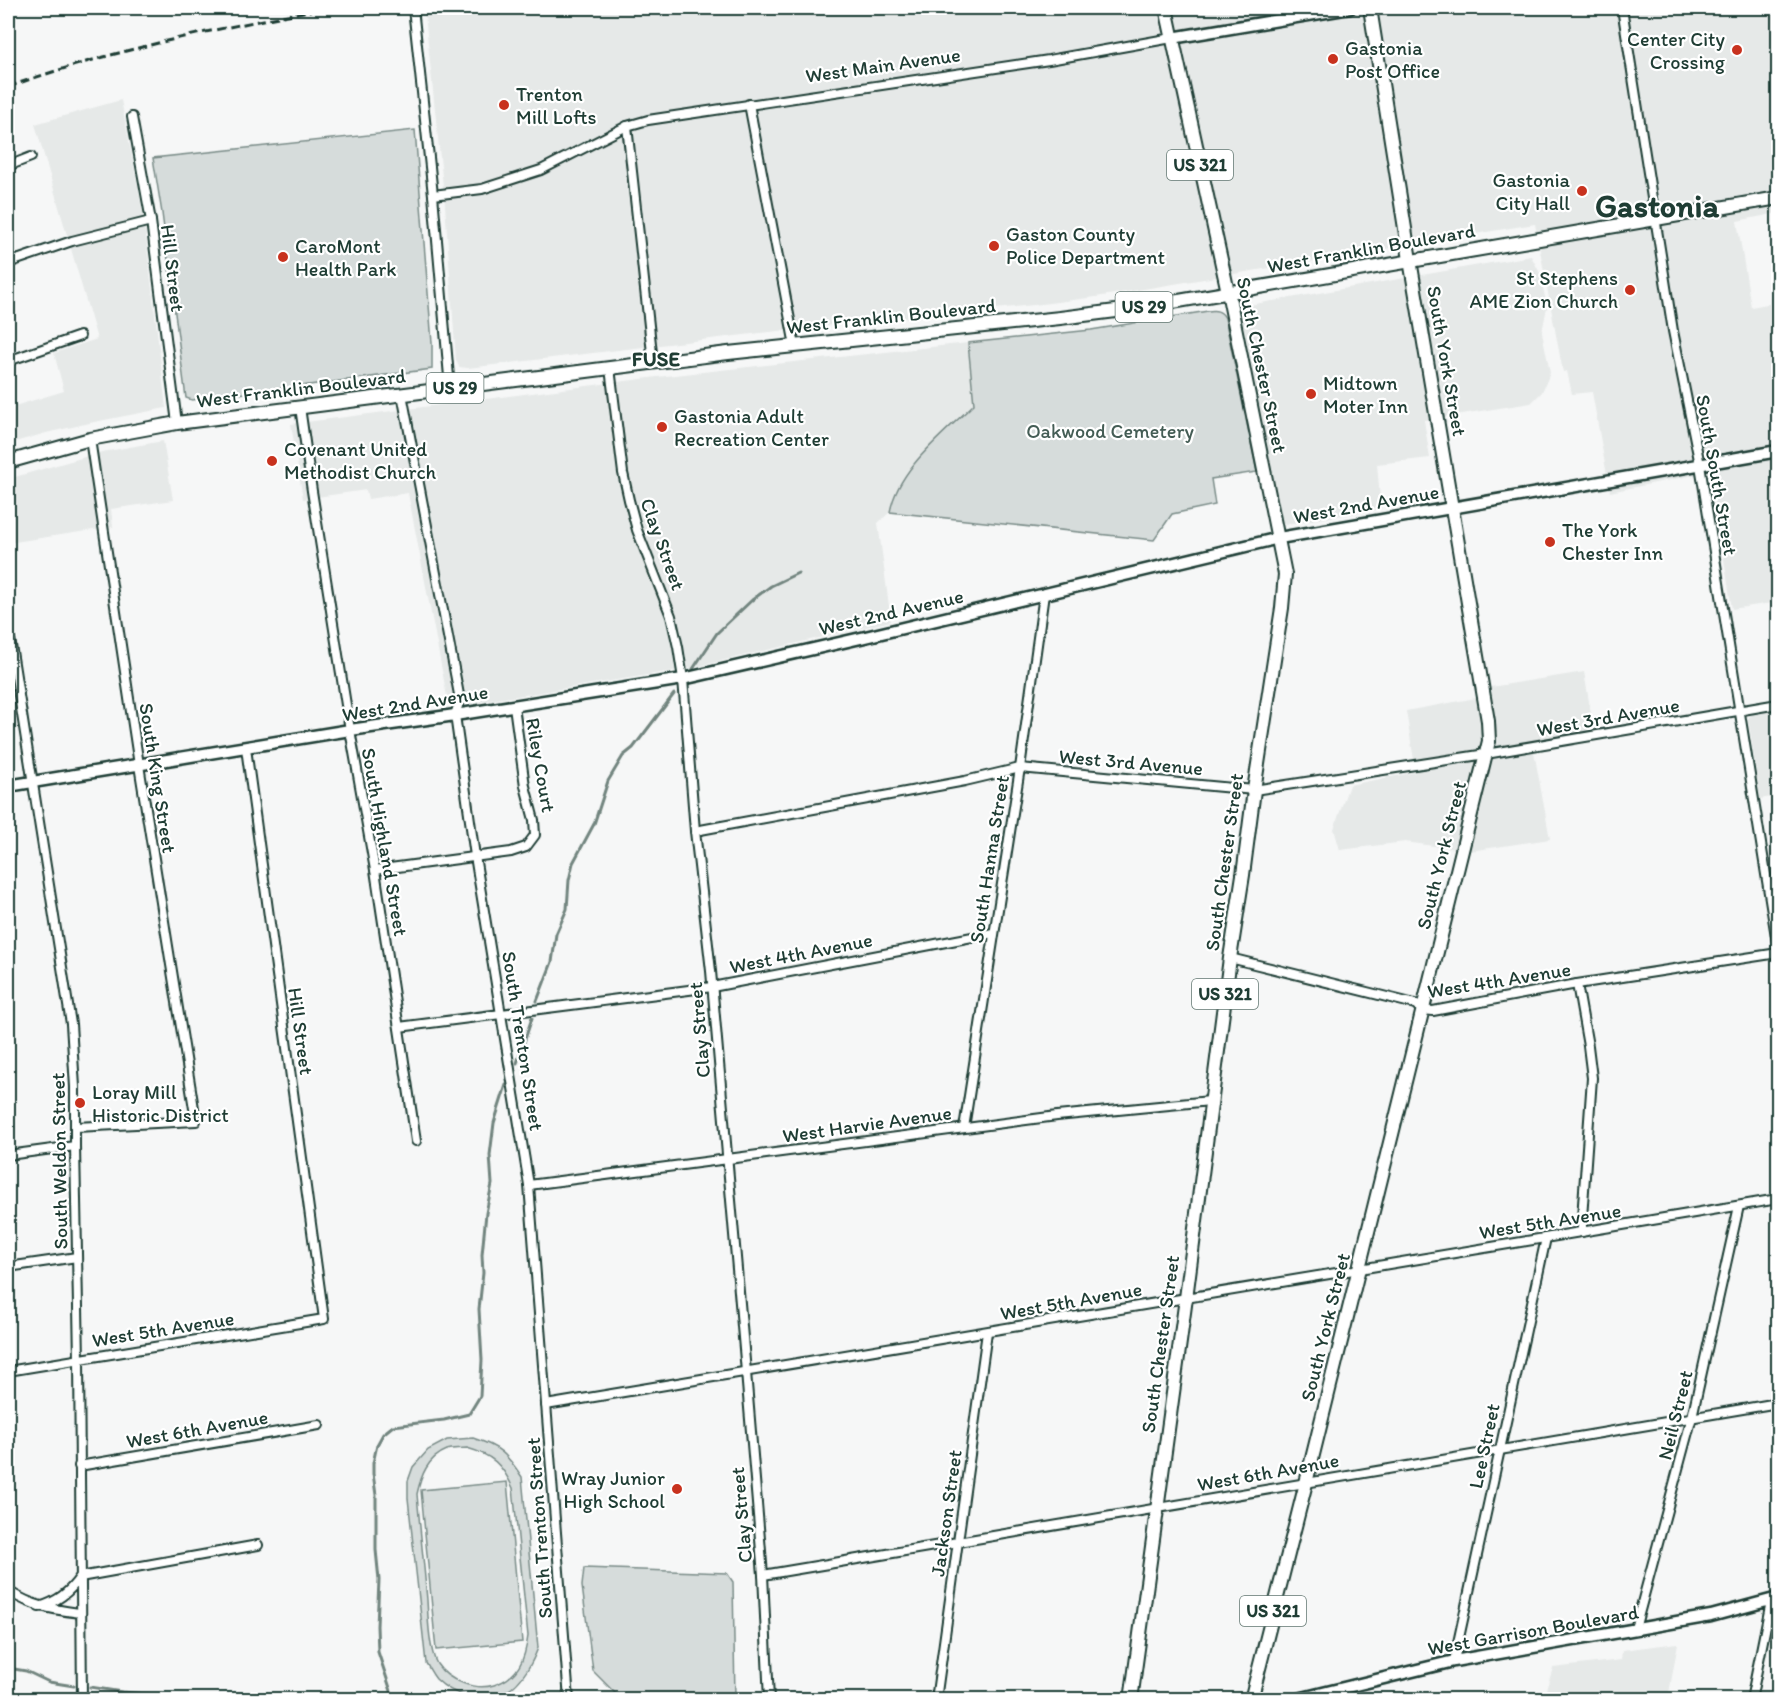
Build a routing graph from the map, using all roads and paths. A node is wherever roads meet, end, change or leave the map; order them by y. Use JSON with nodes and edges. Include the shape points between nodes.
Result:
{"nodes":[{"id":1,"x":413,"y":8,"type":"edge"},
{"id":2,"x":1166,"y":8,"type":"edge"},
{"id":3,"x":1350,"y":8,"type":"edge"},
{"id":4,"x":1370,"y":8,"type":"edge"},
{"id":5,"x":1622,"y":8,"type":"edge"},
{"id":6,"x":1172,"y":38,"type":"junction"},
{"id":7,"x":749,"y":104,"type":"junction"},
{"id":8,"x":132,"y":117,"type":"dead end"},
{"id":9,"x":627,"y":126,"type":"junction"},
{"id":10,"x":31,"y":158,"type":"dead end"},
{"id":11,"x":8,"y":166,"type":"edge"},
{"id":12,"x":433,"y":195,"type":"junction"},
{"id":13,"x":1779,"y":198,"type":"edge"},
{"id":14,"x":1655,"y":219,"type":"junction"},
{"id":15,"x":151,"y":221,"type":"junction"},
{"id":16,"x":1410,"y":260,"type":"junction"},
{"id":17,"x":8,"y":263,"type":"edge"},
{"id":18,"x":1228,"y":292,"type":"junction"},
{"id":19,"x":80,"y":336,"type":"dead end"},
{"id":20,"x":795,"y":346,"type":"junction"},
{"id":21,"x":8,"y":361,"type":"edge"},
{"id":22,"x":653,"y":362,"type":"junction"},
{"id":23,"x":610,"y":368,"type":"junction"},
{"id":24,"x":450,"y":388,"type":"junction"},
{"id":25,"x":402,"y":394,"type":"junction"},
{"id":26,"x":300,"y":407,"type":"junction"},
{"id":27,"x":177,"y":423,"type":"junction"},
{"id":28,"x":90,"y":439,"type":"junction"},
{"id":29,"x":1779,"y":451,"type":"edge"},
{"id":30,"x":8,"y":462,"type":"edge"},
{"id":31,"x":1700,"y":465,"type":"junction"},
{"id":32,"x":1452,"y":508,"type":"junction"},
{"id":33,"x":1279,"y":538,"type":"junction"},
{"id":34,"x":1044,"y":594,"type":"junction"},
{"id":35,"x":8,"y":626,"type":"edge"},
{"id":36,"x":683,"y":679,"type":"junction"},
{"id":37,"x":1779,"y":704,"type":"edge"},
{"id":38,"x":514,"y":706,"type":"junction"},
{"id":39,"x":1740,"y":711,"type":"junction"},
{"id":40,"x":455,"y":715,"type":"junction"},
{"id":41,"x":350,"y":730,"type":"junction"},
{"id":42,"x":246,"y":748,"type":"junction"},
{"id":43,"x":1486,"y":754,"type":"junction"},
{"id":44,"x":139,"y":765,"type":"junction"},
{"id":45,"x":1020,"y":768,"type":"junction"},
{"id":46,"x":32,"y":782,"type":"junction"},
{"id":47,"x":8,"y":786,"type":"edge"},
{"id":48,"x":1254,"y":790,"type":"junction"},
{"id":49,"x":696,"y":831,"type":"junction"},
{"id":50,"x":475,"y":856,"type":"junction"},
{"id":51,"x":375,"y":870,"type":"junction"},
{"id":52,"x":993,"y":933,"type":"junction"},
{"id":53,"x":1779,"y":951,"type":"edge"},
{"id":54,"x":1230,"y":958,"type":"junction"},
{"id":55,"x":1577,"y":984,"type":"junction"},
{"id":56,"x":712,"y":987,"type":"junction"},
{"id":57,"x":1422,"y":1010,"type":"junction"},
{"id":58,"x":502,"y":1014,"type":"junction"},
{"id":59,"x":399,"y":1027,"type":"junction"},
{"id":60,"x":1210,"y":1101,"type":"junction"},
{"id":61,"x":76,"y":1127,"type":"junction"},
{"id":62,"x":964,"y":1128,"type":"junction"},
{"id":63,"x":416,"y":1141,"type":"dead end"},
{"id":64,"x":75,"y":1146,"type":"junction"},
{"id":65,"x":8,"y":1155,"type":"edge"},
{"id":66,"x":727,"y":1160,"type":"junction"},
{"id":67,"x":529,"y":1185,"type":"junction"},
{"id":68,"x":1779,"y":1199,"type":"edge"},
{"id":69,"x":1739,"y":1206,"type":"junction"},
{"id":70,"x":1582,"y":1232,"type":"junction"},
{"id":71,"x":1546,"y":1238,"type":"junction"},
{"id":72,"x":77,"y":1257,"type":"junction"},
{"id":73,"x":8,"y":1267,"type":"edge"},
{"id":74,"x":1359,"y":1270,"type":"junction"},
{"id":75,"x":1186,"y":1298,"type":"junction"},
{"id":76,"x":324,"y":1319,"type":"joint"},
{"id":77,"x":987,"y":1332,"type":"junction"},
{"id":78,"x":80,"y":1360,"type":"junction"},
{"id":79,"x":8,"y":1371,"type":"edge"},
{"id":80,"x":746,"y":1372,"type":"junction"},
{"id":81,"x":1779,"y":1403,"type":"edge"},
{"id":82,"x":546,"y":1406,"type":"junction"},
{"id":83,"x":1692,"y":1417,"type":"junction"},
{"id":84,"x":319,"y":1425,"type":"dead end"},
{"id":85,"x":1500,"y":1450,"type":"junction"},
{"id":86,"x":80,"y":1466,"type":"junction"},
{"id":87,"x":1306,"y":1483,"type":"junction"},
{"id":88,"x":1157,"y":1508,"type":"junction"},
{"id":89,"x":959,"y":1541,"type":"junction"},
{"id":90,"x":258,"y":1545,"type":"dead end"},
{"id":91,"x":763,"y":1575,"type":"junction"},
{"id":92,"x":80,"y":1577,"type":"junction"},
{"id":93,"x":8,"y":1591,"type":"edge"},
{"id":94,"x":1775,"y":1599,"type":"edge"},
{"id":95,"x":39,"y":1607,"type":"junction"},
{"id":96,"x":80,"y":1613,"type":"junction"},
{"id":97,"x":1635,"y":1629,"type":"junction"},
{"id":98,"x":1454,"y":1661,"type":"junction"},
{"id":99,"x":82,"y":1700,"type":"edge"},
{"id":100,"x":569,"y":1700,"type":"edge"},
{"id":101,"x":769,"y":1700,"type":"edge"},
{"id":102,"x":936,"y":1700,"type":"edge"},
{"id":103,"x":1131,"y":1700,"type":"edge"},
{"id":104,"x":1251,"y":1700,"type":"edge"},
{"id":105,"x":1294,"y":1700,"type":"edge"},
{"id":106,"x":1751,"y":1700,"type":"edge"}],
"edges":[{"from":1,"to":12,"type":"street"},
{"from":2,"to":6,"type":"main road","number":"US 321"},
{"from":3,"to":6,"type":"street","name":"West Main Avenue"},
{"from":4,"to":16,"type":"main road","name":"South York Street","number":"US 321"},
{"from":5,"to":14,"type":"street","name":"South South Street"},
{"from":6,"to":7,"type":"street","name":"West Main Avenue"},
{"from":6,"to":18,"type":"main road","name":"South Chester Street","number":"US 321"},
{"from":7,"to":9,"type":"street","name":"West Main Avenue"},
{"from":7,"to":20,"type":"street"},
{"from":8,"to":15,"type":"street","name":"Hill Street"},
{"from":9,"to":12,"type":"street","name":"West Main Avenue","via":[[535,173],[482,189]]},
{"from":9,"to":22,"type":"street"},
{"from":10,"to":11,"type":"street"},
{"from":12,"to":24,"type":"street"},
{"from":13,"to":14,"type":"main road","name":"West Franklin Boulevard","number":"US 29"},
{"from":14,"to":16,"type":"main road","name":"West Franklin Boulevard","number":"US 29"},
{"from":14,"to":31,"type":"street","name":"South South Street"},
{"from":15,"to":17,"type":"street","via":[[72,241]]},
{"from":15,"to":27,"type":"street","name":"Hill Street"},
{"from":16,"to":18,"type":"main road","name":"West Franklin Boulevard","number":"US 29"},
{"from":16,"to":32,"type":"main road","name":"South York Street","number":"US 321"},
{"from":18,"to":20,"type":"main road","name":"West Franklin Boulevard","number":"US 29","via":[[1071,317]]},
{"from":18,"to":33,"type":"main road","name":"South Chester Street","number":"US 321"},
{"from":19,"to":21,"type":"street"},
{"from":20,"to":22,"type":"main road","name":"West Franklin Boulevard","number":"US 29"},
{"from":22,"to":23,"type":"main road","name":"West Franklin Boulevard","number":"US 29"},
{"from":23,"to":24,"type":"main road","name":"West Franklin Boulevard","number":"US 29"},
{"from":23,"to":36,"type":"street","name":"Clay Street","via":[[628,500],[671,616]]},
{"from":24,"to":25,"type":"main road","name":"West Franklin Boulevard","number":"US 29"},
{"from":25,"to":26,"type":"main road","name":"West Franklin Boulevard","number":"US 29"},
{"from":25,"to":40,"type":"street","name":"South Trenton Street","via":[[460,700]]},
{"from":26,"to":27,"type":"main road","name":"West Franklin Boulevard","number":"US 29"},
{"from":26,"to":41,"type":"street","name":"South Highland Street"},
{"from":27,"to":28,"type":"main road","name":"West Franklin Boulevard","number":"US 29"},
{"from":28,"to":30,"type":"main road","name":"West Franklin Boulevard","number":"US 29"},
{"from":28,"to":44,"type":"street","name":"South King Street"},
{"from":29,"to":31,"type":"street","name":"West 2nd Avenue"},
{"from":31,"to":32,"type":"street","name":"West 2nd Avenue"},
{"from":31,"to":39,"type":"street","name":"South South Street"},
{"from":32,"to":33,"type":"street","name":"West 2nd Avenue"},
{"from":32,"to":43,"type":"main road","name":"South York Street","number":"US 321","via":[[1488,721]]},
{"from":33,"to":34,"type":"street","name":"West 2nd Avenue"},
{"from":33,"to":48,"type":"main road","name":"South Chester Street","number":"US 321","via":[[1285,586]]},
{"from":34,"to":36,"type":"street","name":"West 2nd Avenue"},
{"from":34,"to":45,"type":"street","name":"South Hanna Street"},
{"from":35,"to":46,"type":"street","name":"South Weldon Street"},
{"from":36,"to":38,"type":"street","name":"West 2nd Avenue"},
{"from":36,"to":49,"type":"street","name":"Clay Street"},
{"from":37,"to":39,"type":"street","name":"West 3rd Avenue"},
{"from":38,"to":40,"type":"street","name":"West 2nd Avenue"},
{"from":38,"to":50,"type":"street","name":"Riley Court","via":[[534,835],[526,847]]},
{"from":39,"to":43,"type":"street","name":"West 3rd Avenue"},
{"from":39,"to":53,"type":"street","name":"South South Street"},
{"from":40,"to":41,"type":"street","name":"West 2nd Avenue"},
{"from":40,"to":50,"type":"street","name":"South Trenton Street"},
{"from":41,"to":42,"type":"street","name":"West 2nd Avenue"},
{"from":41,"to":51,"type":"street","name":"South Highland Street"},
{"from":42,"to":44,"type":"street","name":"West 2nd Avenue"},
{"from":42,"to":76,"type":"street","name":"Hill Street"},
{"from":43,"to":48,"type":"street","name":"West 3rd Avenue"},
{"from":43,"to":57,"type":"main road","name":"South York Street","number":"US 321"},
{"from":44,"to":46,"type":"street","name":"West 2nd Avenue"},
{"from":44,"to":61,"type":"street","name":"South King Street","via":[[196,1121]]},
{"from":45,"to":48,"type":"street","name":"West 3rd Avenue"},
{"from":45,"to":49,"type":"street","name":"West 3rd Avenue"},
{"from":45,"to":52,"type":"street","name":"South Hanna Street"},
{"from":46,"to":47,"type":"street","name":"West 2nd Avenue"},
{"from":46,"to":61,"type":"street","name":"South Weldon Street","via":[[71,1024]]},
{"from":48,"to":54,"type":"main road","name":"South Chester Street","number":"US 321"},
{"from":49,"to":56,"type":"street","name":"Clay Street"},
{"from":50,"to":51,"type":"street"},
{"from":50,"to":58,"type":"street","name":"South Trenton Street"},
{"from":51,"to":59,"type":"street","name":"South Highland Street"},
{"from":52,"to":56,"type":"street","name":"West 4th Avenue"},
{"from":52,"to":62,"type":"street","name":"South Hanna Street"},
{"from":53,"to":55,"type":"street","name":"West 4th Avenue"},
{"from":54,"to":57,"type":"street","name":"West 4th Avenue","via":[[1415,1004]]},
{"from":54,"to":60,"type":"main road","name":"South Chester Street","number":"US 321"},
{"from":55,"to":57,"type":"street","name":"West 4th Avenue"},
{"from":55,"to":70,"type":"street","via":[[1592,1078]]},
{"from":56,"to":58,"type":"street","name":"West 4th Avenue"},
{"from":56,"to":66,"type":"street","name":"Clay Street"},
{"from":57,"to":74,"type":"main road","name":"South York Street","number":"US 321"},
{"from":58,"to":59,"type":"street","name":"West 4th Avenue"},
{"from":58,"to":67,"type":"street","name":"South Trenton Street"},
{"from":59,"to":63,"type":"street","name":"South Highland Street"},
{"from":60,"to":62,"type":"street","name":"West Harvie Avenue"},
{"from":60,"to":75,"type":"main road","name":"South Chester Street","number":"US 321"},
{"from":61,"to":64,"type":"street","name":"South Weldon Street"},
{"from":62,"to":66,"type":"street","name":"West Harvie Avenue"},
{"from":64,"to":65,"type":"street"},
{"from":64,"to":72,"type":"street","name":"South Weldon Street"},
{"from":66,"to":67,"type":"street","name":"West Harvie Avenue"},
{"from":66,"to":80,"type":"street","name":"Clay Street"},
{"from":67,"to":82,"type":"street","name":"South Trenton Street"},
{"from":68,"to":69,"type":"street","name":"West 5th Avenue"},
{"from":69,"to":70,"type":"street","name":"West 5th Avenue"},
{"from":69,"to":83,"type":"street","name":"Neil Street"},
{"from":70,"to":71,"type":"street","name":"West 5th Avenue"},
{"from":71,"to":74,"type":"street","name":"West 5th Avenue"},
{"from":71,"to":85,"type":"street","name":"Lee Street"},
{"from":72,"to":73,"type":"street"},
{"from":72,"to":78,"type":"street","name":"South Weldon Street"},
{"from":74,"to":75,"type":"street","name":"West 5th Avenue"},
{"from":74,"to":87,"type":"main road","name":"South York Street","number":"US 321"},
{"from":75,"to":77,"type":"street","name":"West 5th Avenue"},
{"from":75,"to":88,"type":"main road","name":"South Chester Street","number":"US 321"},
{"from":76,"to":78,"type":"street","name":"West 5th Avenue"},
{"from":77,"to":80,"type":"street","name":"West 5th Avenue"},
{"from":77,"to":89,"type":"street","name":"Jackson Street"},
{"from":78,"to":79,"type":"street","name":"West 5th Avenue"},
{"from":78,"to":86,"type":"street","name":"South Weldon Street"},
{"from":80,"to":82,"type":"street","name":"West 5th Avenue"},
{"from":80,"to":91,"type":"street","name":"Clay Street"},
{"from":81,"to":83,"type":"street","name":"West 6th Avenue"},
{"from":82,"to":100,"type":"street","name":"South Trenton Street"},
{"from":83,"to":85,"type":"street","name":"West 6th Avenue"},
{"from":83,"to":97,"type":"street","name":"Neil Street"},
{"from":84,"to":86,"type":"street","name":"West 6th Avenue"},
{"from":85,"to":87,"type":"street","name":"West 6th Avenue"},
{"from":85,"to":98,"type":"street","name":"Lee Street"},
{"from":86,"to":92,"type":"street","name":"South Weldon Street"},
{"from":87,"to":88,"type":"street","name":"West 6th Avenue"},
{"from":87,"to":104,"type":"main road","name":"South York Street","number":"US 321"},
{"from":88,"to":89,"type":"street","name":"West 6th Avenue"},
{"from":88,"to":103,"type":"main road","name":"South Chester Street","number":"US 321"},
{"from":89,"to":91,"type":"street","name":"West 6th Avenue"},
{"from":89,"to":102,"type":"street","name":"Jackson Street"},
{"from":90,"to":92,"type":"street"},
{"from":91,"to":101,"type":"street","name":"Clay Street"},
{"from":92,"to":95,"type":"street","via":[[61,1597]]},
{"from":92,"to":96,"type":"street","name":"South Weldon Street"},
{"from":93,"to":95,"type":"street"},
{"from":94,"to":97,"type":"street","name":"West Garrison Boulevard","via":[[1712,1616]]},
{"from":94,"to":106,"type":"street"},
{"from":95,"to":96,"type":"street"},
{"from":96,"to":99,"type":"street","name":"South Weldon Street"},
{"from":97,"to":98,"type":"street","name":"West Garrison Boulevard"},
{"from":98,"to":105,"type":"street","name":"West Garrison Boulevard"}]}
